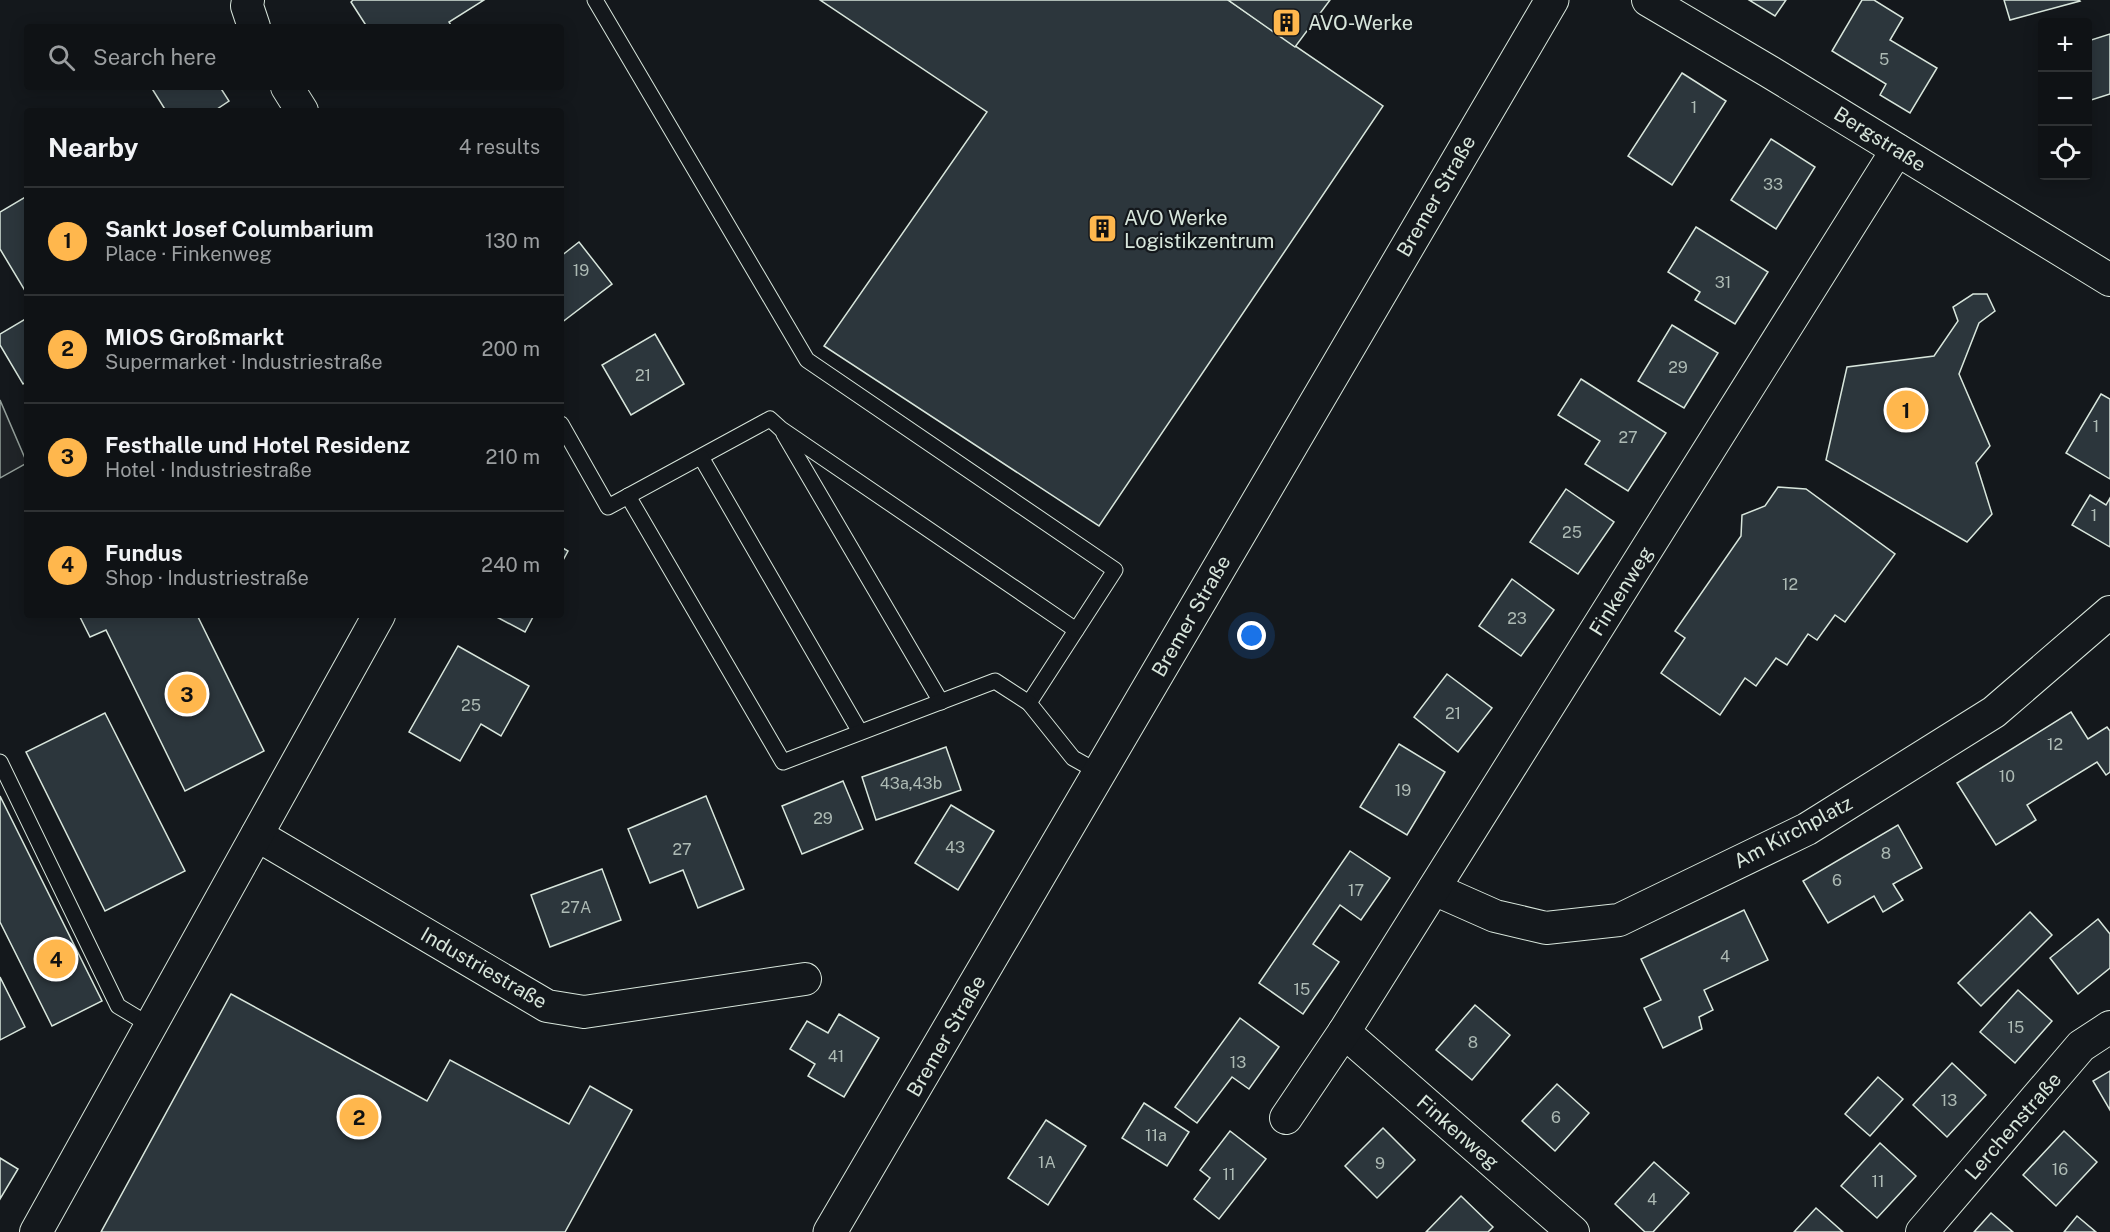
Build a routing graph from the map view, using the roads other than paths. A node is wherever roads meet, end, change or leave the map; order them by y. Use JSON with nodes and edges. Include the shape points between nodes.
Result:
{"nodes":[{"id":1,"x":248,"y":0,"type":"edge"},
{"id":2,"x":595,"y":0,"type":"edge"},
{"id":3,"x":1552,"y":0,"type":"edge"},
{"id":4,"x":1648,"y":0,"type":"edge"},
{"id":5,"x":253,"y":24,"type":"edge"},
{"id":6,"x":289,"y":90,"type":"edge"},
{"id":7,"x":300,"y":108,"type":"edge"},
{"id":8,"x":1897,"y":150,"type":"junction"},
{"id":9,"x":2110,"y":280,"type":"edge"},
{"id":10,"x":564,"y":429,"type":"edge"},
{"id":11,"x":781,"y":429,"type":"junction"},
{"id":12,"x":701,"y":457,"type":"junction"},
{"id":13,"x":628,"y":496,"type":"junction"},
{"id":14,"x":2110,"y":612,"type":"edge"},
{"id":15,"x":378,"y":618,"type":"edge"},
{"id":16,"x":1076,"y":630,"type":"junction"},
{"id":17,"x":941,"y":702,"type":"junction"},
{"id":18,"x":1029,"y":703,"type":"junction"},
{"id":19,"x":861,"y":732,"type":"junction"},
{"id":20,"x":0,"y":762,"type":"edge"},
{"id":21,"x":1100,"y":773,"type":"junction"},
{"id":22,"x":257,"y":835,"type":"junction"},
{"id":23,"x":1434,"y":889,"type":"junction"},
{"id":24,"x":805,"y":979,"type":"dead end"},
{"id":25,"x":151,"y":1026,"type":"junction"},
{"id":26,"x":2110,"y":1027,"type":"edge"},
{"id":27,"x":1344,"y":1032,"type":"junction"},
{"id":28,"x":1286,"y":1118,"type":"dead end"},
{"id":29,"x":36,"y":1232,"type":"edge"},
{"id":30,"x":831,"y":1232,"type":"edge"},
{"id":31,"x":1573,"y":1232,"type":"edge"},
{"id":32,"x":1922,"y":1232,"type":"edge"}],
"edges":[{"from":1,"to":5,"type":"street"},
{"from":2,"to":16,"type":"lane","via":[[807,360],[1115,570]]},
{"from":3,"to":21,"type":"street","name":"Bremer Straße"},
{"from":4,"to":8,"type":"street","name":"Bergstraße"},
{"from":6,"to":7,"type":"street"},
{"from":8,"to":9,"type":"street","name":"Bergstraße"},
{"from":8,"to":23,"type":"street","name":"Finkenweg"},
{"from":10,"to":13,"type":"lane","via":[[608,507]]},
{"from":11,"to":12,"type":"lane","via":[[770,419]]},
{"from":11,"to":16,"type":"lane"},
{"from":11,"to":17,"type":"lane"},
{"from":12,"to":13,"type":"lane"},
{"from":12,"to":19,"type":"lane"},
{"from":13,"to":19,"type":"lane","via":[[783,762]]},
{"from":14,"to":23,"type":"street","name":"Am Kirchplatz","via":[[1994,712],[1847,805],[1807,829],[1619,920],[1546,928],[1495,916]]},
{"from":15,"to":22,"type":"street"},
{"from":16,"to":18,"type":"lane"},
{"from":17,"to":18,"type":"lane","via":[[995,681]]},
{"from":17,"to":19,"type":"lane"},
{"from":18,"to":21,"type":"lane","via":[[1073,758]]},
{"from":20,"to":25,"type":"lane","via":[[118,1006]]},
{"from":21,"to":30,"type":"street","name":"Bremer Straße"},
{"from":22,"to":24,"type":"street","name":"Industriestraße","via":[[547,1006],[584,1012]]},
{"from":22,"to":25,"type":"street"},
{"from":23,"to":27,"type":"street","name":"Finkenweg"},
{"from":25,"to":29,"type":"street"},
{"from":26,"to":32,"type":"street","name":"Lerchenstraße","via":[[2081,1046]]},
{"from":27,"to":28,"type":"street","name":"Finkenweg"},
{"from":27,"to":31,"type":"street","name":"Finkenweg"}]}
